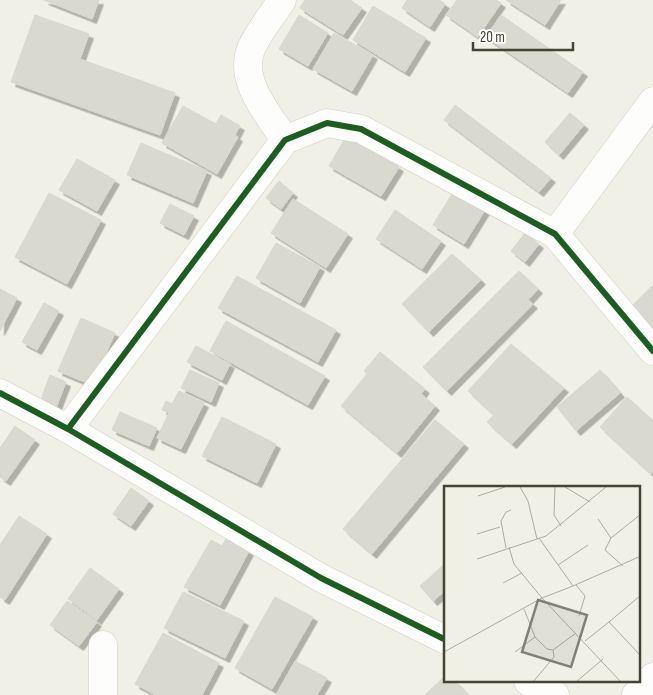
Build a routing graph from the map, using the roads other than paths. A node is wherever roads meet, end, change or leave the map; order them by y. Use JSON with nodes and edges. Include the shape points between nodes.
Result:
{"nodes":[{"id":1,"x":282,"y":0,"type":"edge"},
{"id":2,"x":653,"y":101,"type":"edge"},
{"id":3,"x":285,"y":140,"type":"junction"},
{"id":4,"x":555,"y":234,"type":"junction"},
{"id":5,"x":653,"y":351,"type":"edge"},
{"id":6,"x":0,"y":392,"type":"edge"},
{"id":7,"x":68,"y":429,"type":"junction"},
{"id":8,"x":444,"y":639,"type":"edge"},
{"id":9,"x":103,"y":645,"type":"dead end"},
{"id":10,"x":653,"y":677,"type":"edge"},
{"id":11,"x":530,"y":682,"type":"edge"},
{"id":12,"x":103,"y":695,"type":"edge"},
{"id":13,"x":555,"y":695,"type":"edge"},
{"id":14,"x":636,"y":695,"type":"edge"}],
"edges":[{"from":1,"to":3,"type":"street","via":[[250,50],[248,71],[256,94]]},
{"from":2,"to":4,"type":"street"},
{"from":3,"to":4,"type":"street","via":[[327,123],[361,129]]},
{"from":3,"to":7,"type":"street"},
{"from":4,"to":5,"type":"street"},
{"from":6,"to":7,"type":"street"},
{"from":7,"to":8,"type":"street","via":[[321,578]]},
{"from":9,"to":12,"type":"street"},
{"from":10,"to":14,"type":"street"},
{"from":11,"to":13,"type":"street"}]}
